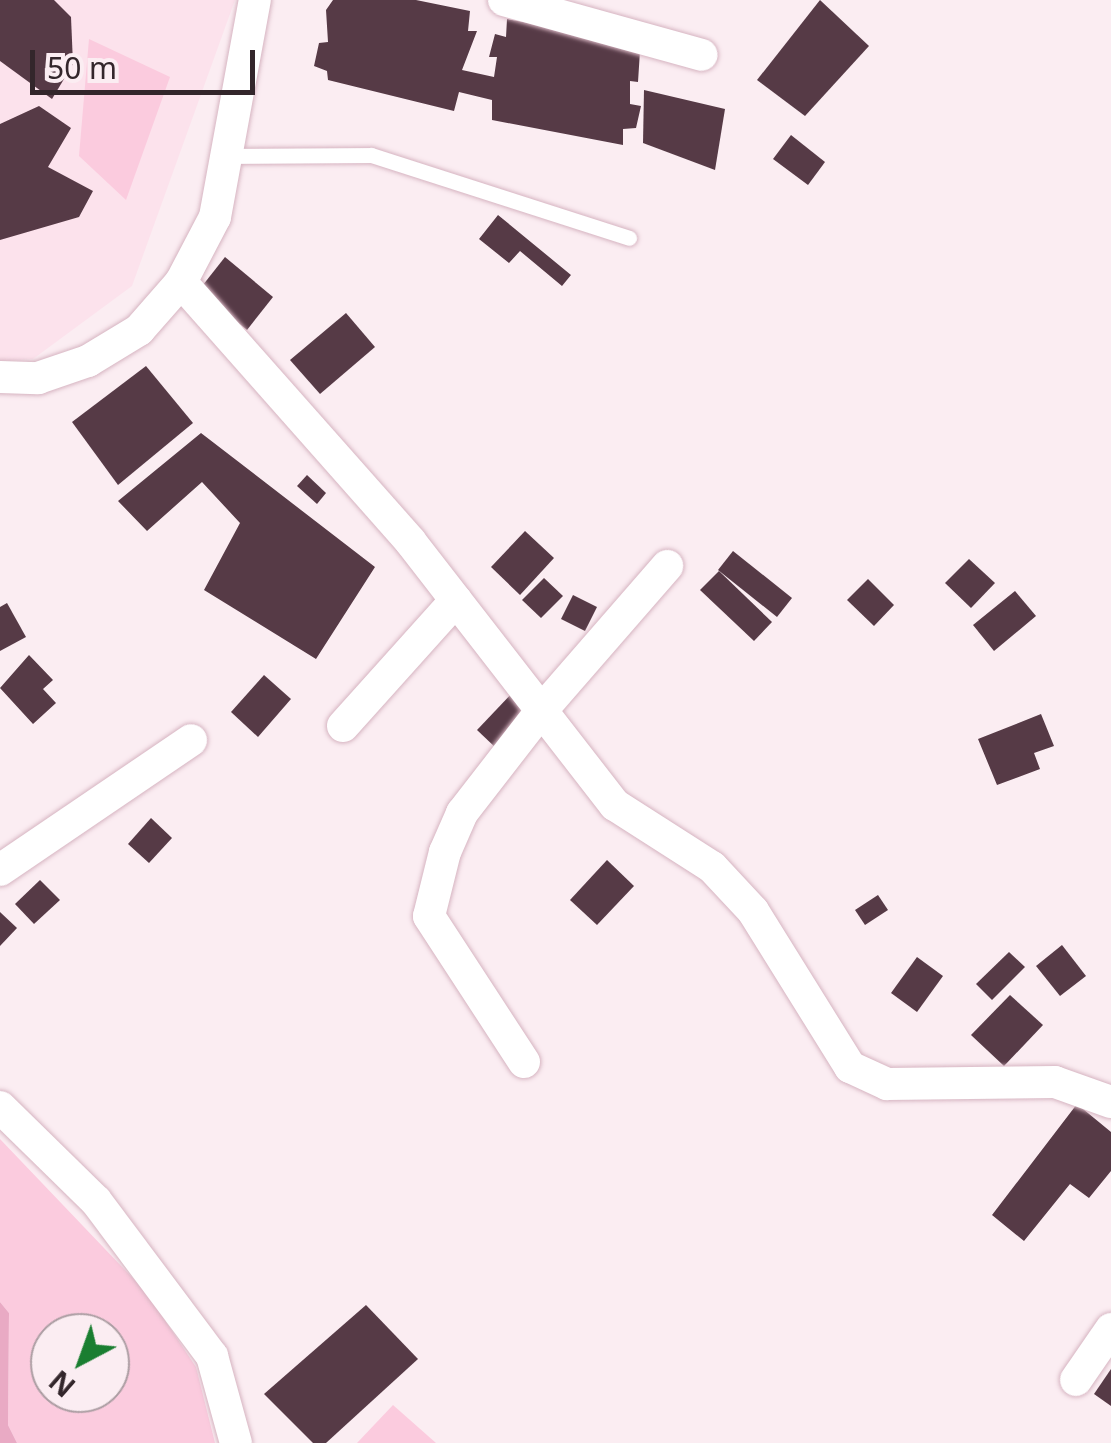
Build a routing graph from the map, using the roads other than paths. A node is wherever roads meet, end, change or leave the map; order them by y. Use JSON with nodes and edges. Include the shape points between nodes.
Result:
{"nodes":[{"id":1,"x":255,"y":0,"type":"edge"},
{"id":2,"x":504,"y":0,"type":"edge"},
{"id":3,"x":702,"y":55,"type":"dead end"},
{"id":4,"x":226,"y":156,"type":"junction"},
{"id":5,"x":629,"y":238,"type":"dead end"},
{"id":6,"x":182,"y":282,"type":"junction"},
{"id":7,"x":0,"y":377,"type":"edge"},
{"id":8,"x":667,"y":566,"type":"dead end"},
{"id":9,"x":456,"y":600,"type":"junction"},
{"id":10,"x":542,"y":710,"type":"junction"},
{"id":11,"x":343,"y":726,"type":"dead end"},
{"id":12,"x":191,"y":740,"type":"dead end"},
{"id":13,"x":0,"y":870,"type":"edge"},
{"id":14,"x":524,"y":1062,"type":"dead end"},
{"id":15,"x":1111,"y":1102,"type":"edge"},
{"id":16,"x":0,"y":1108,"type":"edge"},
{"id":17,"x":1111,"y":1329,"type":"edge"},
{"id":18,"x":1076,"y":1380,"type":"dead end"},
{"id":19,"x":236,"y":1443,"type":"edge"}],
"edges":[{"from":1,"to":4,"type":"street"},
{"from":2,"to":3,"type":"street"},
{"from":4,"to":5,"type":"lane","via":[[372,155]]},
{"from":4,"to":6,"type":"street","via":[[215,217]]},
{"from":6,"to":7,"type":"street","via":[[139,330],[88,362],[38,378]]},
{"from":6,"to":9,"type":"street"},
{"from":8,"to":10,"type":"street"},
{"from":9,"to":10,"type":"street"},
{"from":9,"to":11,"type":"street"},
{"from":10,"to":14,"type":"street","via":[[453,828],[429,916]]},
{"from":10,"to":15,"type":"street","via":[[614,804],[712,868],[753,911],[850,1067],[887,1084],[1055,1082]]},
{"from":12,"to":13,"type":"street"},
{"from":16,"to":19,"type":"street","via":[[96,1201],[212,1356]]},
{"from":17,"to":18,"type":"street"}]}
